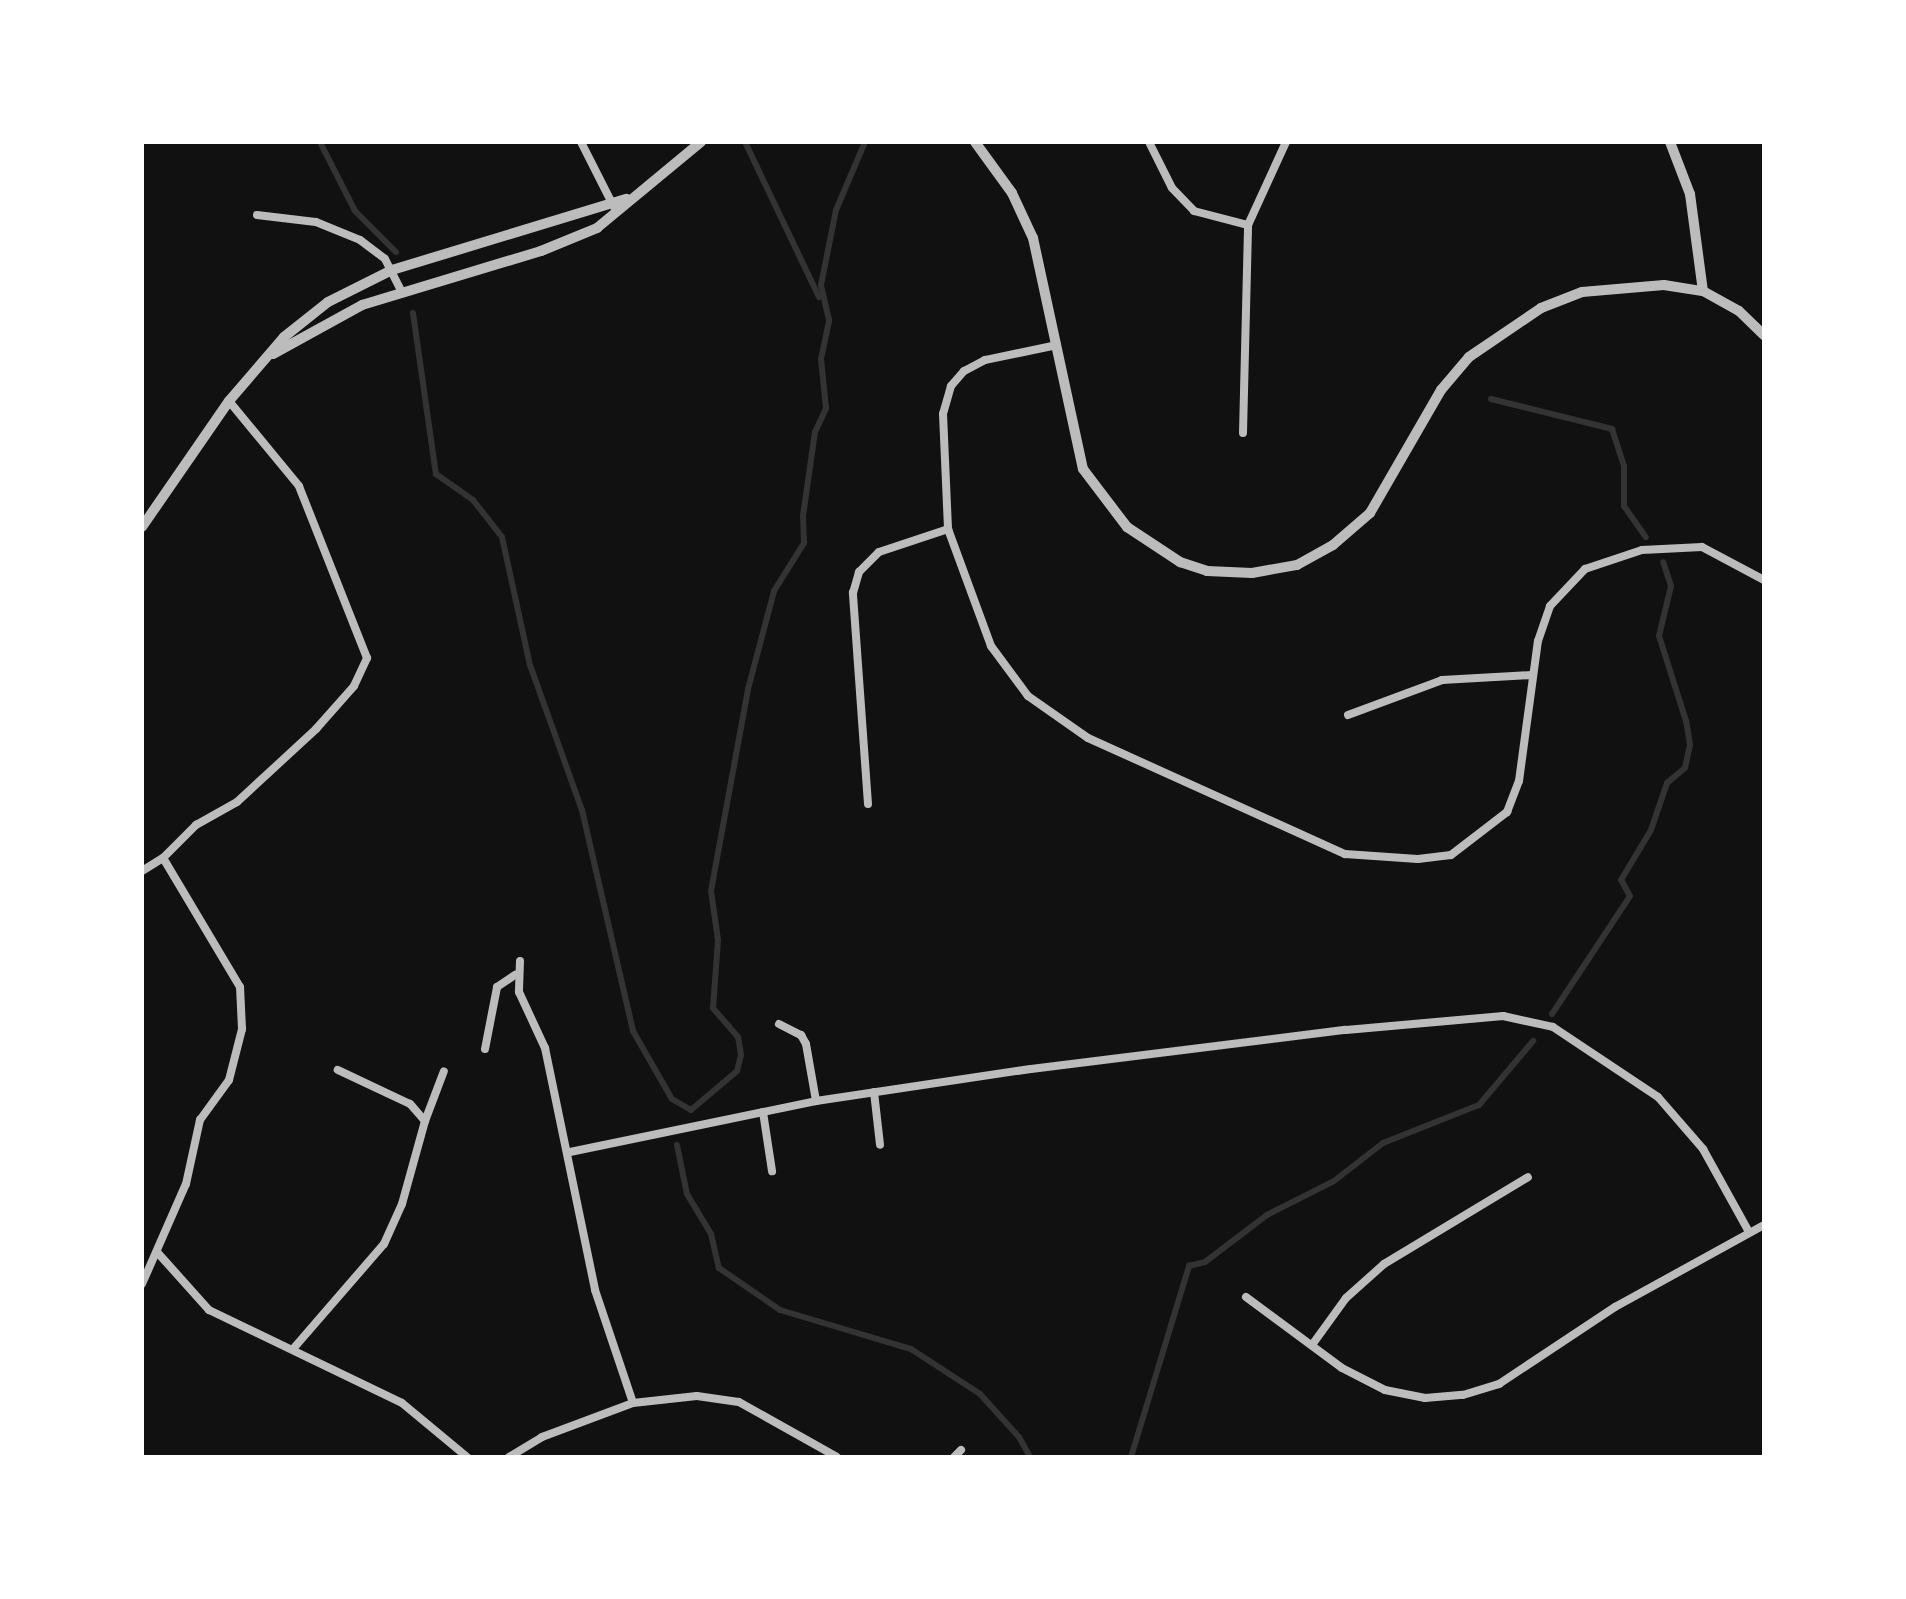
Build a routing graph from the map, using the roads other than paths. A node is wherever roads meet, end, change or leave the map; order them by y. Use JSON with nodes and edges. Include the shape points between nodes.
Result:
{"nodes":[{"id":1,"x":581,"y":142,"type":"edge"},
{"id":2,"x":701,"y":142,"type":"edge"},
{"id":3,"x":975,"y":142,"type":"edge"},
{"id":4,"x":1149,"y":142,"type":"edge"},
{"id":5,"x":1286,"y":142,"type":"edge"},
{"id":6,"x":1670,"y":142,"type":"edge"},
{"id":7,"x":626,"y":199,"type":"junction"},
{"id":8,"x":611,"y":200,"type":"junction"},
{"id":9,"x":257,"y":215,"type":"dead end"},
{"id":10,"x":617,"y":215,"type":"junction"},
{"id":11,"x":1248,"y":225,"type":"junction"},
{"id":12,"x":392,"y":270,"type":"junction"},
{"id":13,"x":401,"y":291,"type":"junction"},
{"id":14,"x":1703,"y":291,"type":"junction"},
{"id":15,"x":1764,"y":335,"type":"edge"},
{"id":16,"x":1057,"y":345,"type":"junction"},
{"id":17,"x":263,"y":360,"type":"junction"},
{"id":18,"x":229,"y":401,"type":"junction"},
{"id":19,"x":1243,"y":433,"type":"dead end"},
{"id":20,"x":142,"y":527,"type":"edge"},
{"id":21,"x":948,"y":529,"type":"junction"},
{"id":22,"x":1764,"y":580,"type":"edge"},
{"id":23,"x":1532,"y":675,"type":"junction"},
{"id":24,"x":1348,"y":715,"type":"dead end"},
{"id":25,"x":868,"y":804,"type":"dead end"},
{"id":26,"x":163,"y":858,"type":"junction"},
{"id":27,"x":142,"y":871,"type":"edge"},
{"id":28,"x":520,"y":961,"type":"dead end"},
{"id":29,"x":515,"y":975,"type":"junction"},
{"id":30,"x":779,"y":1024,"type":"dead end"},
{"id":31,"x":485,"y":1049,"type":"dead end"},
{"id":32,"x":338,"y":1070,"type":"dead end"},
{"id":33,"x":444,"y":1071,"type":"dead end"},
{"id":34,"x":874,"y":1092,"type":"junction"},
{"id":35,"x":816,"y":1101,"type":"junction"},
{"id":36,"x":763,"y":1112,"type":"junction"},
{"id":37,"x":425,"y":1121,"type":"junction"},
{"id":38,"x":880,"y":1145,"type":"dead end"},
{"id":39,"x":570,"y":1152,"type":"junction"},
{"id":40,"x":772,"y":1171,"type":"dead end"},
{"id":41,"x":1528,"y":1177,"type":"dead end"},
{"id":42,"x":1764,"y":1225,"type":"edge"},
{"id":43,"x":1749,"y":1232,"type":"junction"},
{"id":44,"x":157,"y":1252,"type":"junction"},
{"id":45,"x":142,"y":1284,"type":"edge"},
{"id":46,"x":1246,"y":1297,"type":"dead end"},
{"id":47,"x":1312,"y":1345,"type":"junction"},
{"id":48,"x":293,"y":1349,"type":"junction"},
{"id":49,"x":633,"y":1403,"type":"junction"},
{"id":50,"x":961,"y":1450,"type":"dead end"},
{"id":51,"x":467,"y":1457,"type":"edge"},
{"id":52,"x":509,"y":1457,"type":"edge"},
{"id":53,"x":837,"y":1457,"type":"edge"},
{"id":54,"x":954,"y":1457,"type":"edge"}],
"edges":[{"from":1,"to":8,"type":"street"},
{"from":2,"to":7,"type":"street","via":[[684,160]]},
{"from":3,"to":16,"type":"street","via":[[1012,193],[1033,238]]},
{"from":4,"to":11,"type":"street","via":[[1172,188],[1194,211]]},
{"from":5,"to":11,"type":"street"},
{"from":6,"to":14,"type":"street","via":[[1690,194]]},
{"from":7,"to":8,"type":"street"},
{"from":7,"to":10,"type":"street"},
{"from":8,"to":10,"type":"street"},
{"from":8,"to":12,"type":"street","via":[[558,222]]},
{"from":9,"to":12,"type":"street","via":[[338,230],[376,251]]},
{"from":10,"to":13,"type":"street","via":[[541,251]]},
{"from":11,"to":19,"type":"street"},
{"from":12,"to":13,"type":"street"},
{"from":12,"to":17,"type":"street","via":[[328,302]]},
{"from":13,"to":17,"type":"street","via":[[335,318]]},
{"from":14,"to":15,"type":"street","via":[[1739,311]]},
{"from":14,"to":16,"type":"street","via":[[1623,285],[1582,292],[1541,308],[1469,357],[1370,513],[1333,545],[1297,565],[1252,573],[1207,571],[1180,562],[1127,527],[1103,501],[1083,469]]},
{"from":16,"to":21,"type":"street","via":[[985,360],[964,371],[951,386],[943,430]]},
{"from":17,"to":18,"type":"street"},
{"from":18,"to":20,"type":"street"},
{"from":18,"to":26,"type":"street","via":[[299,486],[367,658],[354,686],[316,729],[237,802],[196,825]]},
{"from":21,"to":23,"type":"street","via":[[991,646],[1028,696],[1088,738],[1345,854],[1418,859],[1451,855],[1507,812],[1519,781]]},
{"from":21,"to":25,"type":"street","via":[[879,552],[859,572],[853,593]]},
{"from":22,"to":23,"type":"street","via":[[1702,547],[1670,546],[1612,557],[1574,577],[1550,606]]},
{"from":23,"to":24,"type":"street","via":[[1442,680]]},
{"from":26,"to":27,"type":"street"},
{"from":26,"to":44,"type":"street","via":[[233,972],[242,1007],[229,1080],[200,1120],[186,1184]]},
{"from":28,"to":29,"type":"street"},
{"from":29,"to":31,"type":"street","via":[[497,987]]},
{"from":29,"to":39,"type":"street","via":[[545,1048]]},
{"from":30,"to":35,"type":"street","via":[[801,1035],[806,1044]]},
{"from":32,"to":37,"type":"street","via":[[410,1104]]},
{"from":33,"to":37,"type":"street"},
{"from":34,"to":35,"type":"street"},
{"from":34,"to":38,"type":"street"},
{"from":34,"to":43,"type":"street","via":[[1346,1030],[1489,1017],[1528,1020],[1553,1027],[1602,1055],[1658,1097],[1703,1149]]},
{"from":35,"to":36,"type":"street"},
{"from":36,"to":39,"type":"street"},
{"from":36,"to":40,"type":"street"},
{"from":37,"to":48,"type":"street","via":[[402,1204],[384,1244]]},
{"from":39,"to":49,"type":"street","via":[[595,1290]]},
{"from":41,"to":47,"type":"street","via":[[1375,1271],[1346,1298]]},
{"from":42,"to":43,"type":"street"},
{"from":43,"to":47,"type":"street","via":[[1615,1307],[1520,1372],[1479,1391],[1425,1398],[1385,1390]]},
{"from":44,"to":45,"type":"street"},
{"from":44,"to":48,"type":"street","via":[[209,1310],[243,1331]]},
{"from":46,"to":47,"type":"street"},
{"from":48,"to":51,"type":"street","via":[[402,1403]]},
{"from":49,"to":52,"type":"street","via":[[542,1437]]},
{"from":49,"to":53,"type":"street","via":[[718,1396],[783,1424]]},
{"from":50,"to":54,"type":"street"}]}
